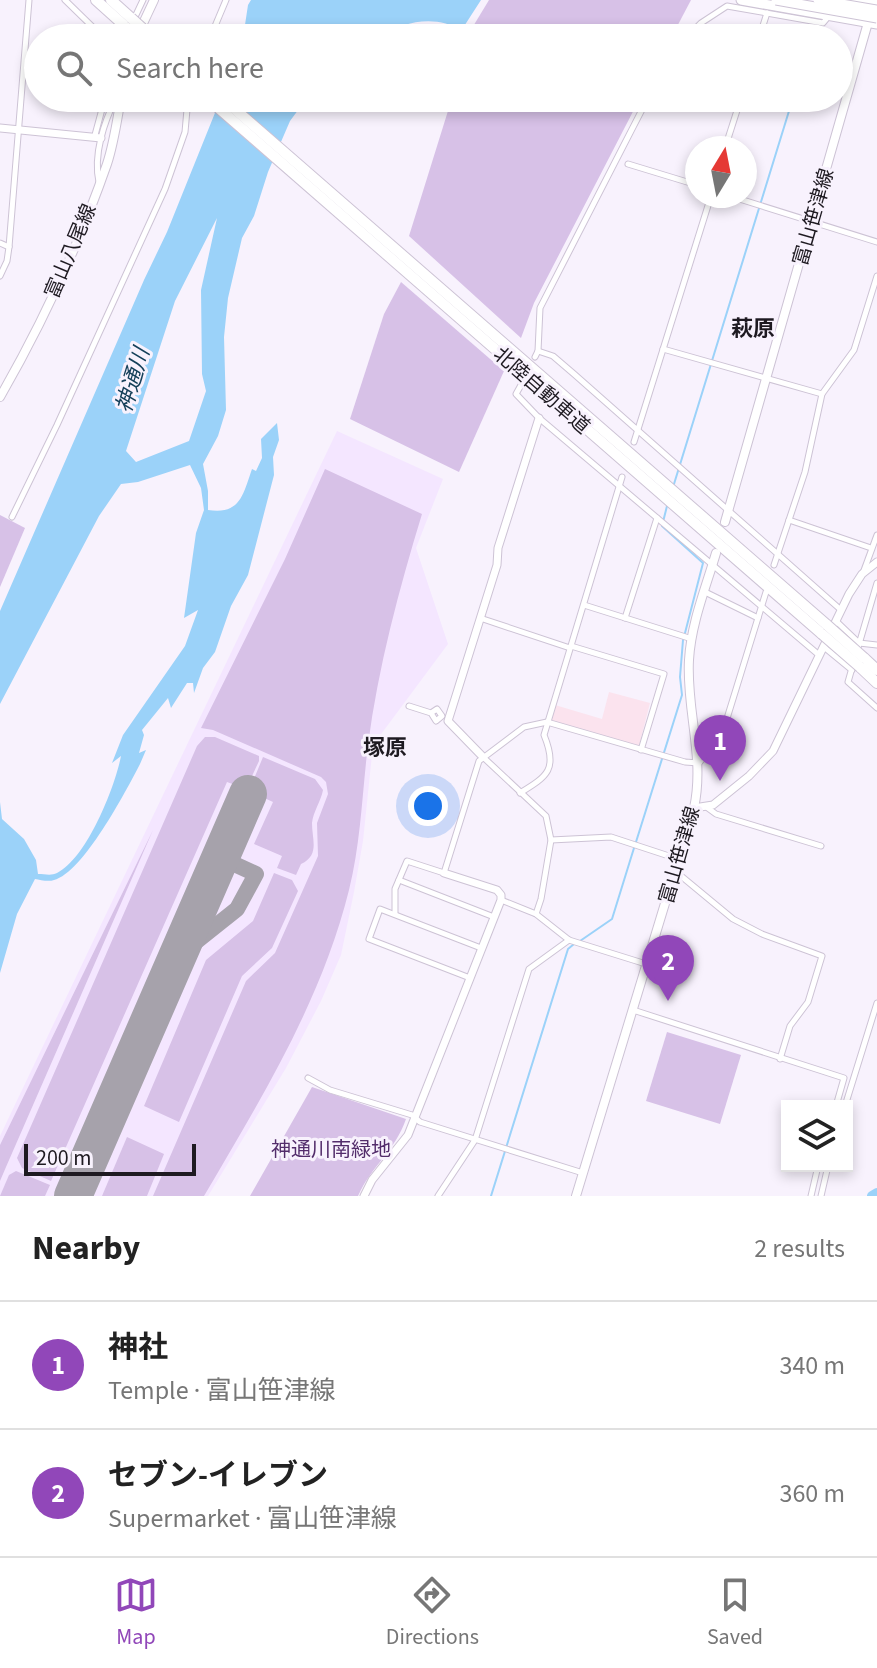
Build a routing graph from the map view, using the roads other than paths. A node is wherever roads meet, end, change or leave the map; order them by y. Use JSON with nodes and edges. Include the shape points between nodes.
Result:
{"nodes":[{"id":1,"x":29,"y":0,"type":"edge"},
{"id":2,"x":65,"y":0,"type":"edge"},
{"id":3,"x":96,"y":0,"type":"edge"},
{"id":4,"x":111,"y":0,"type":"edge"},
{"id":5,"x":143,"y":0,"type":"edge"},
{"id":6,"x":154,"y":0,"type":"edge"},
{"id":7,"x":226,"y":0,"type":"edge"},
{"id":8,"x":741,"y":0,"type":"edge"},
{"id":9,"x":776,"y":0,"type":"edge"},
{"id":10,"x":818,"y":0,"type":"edge"},
{"id":11,"x":855,"y":0,"type":"edge"},
{"id":12,"x":876,"y":4,"type":"edge"},
{"id":13,"x":767,"y":13,"type":"junction"},
{"id":14,"x":825,"y":16,"type":"junction"},
{"id":15,"x":874,"y":22,"type":"edge"},
{"id":16,"x":27,"y":24,"type":"edge"},
{"id":17,"x":90,"y":24,"type":"edge"},
{"id":18,"x":123,"y":24,"type":"edge"},
{"id":19,"x":125,"y":24,"type":"edge"},
{"id":20,"x":129,"y":24,"type":"edge"},
{"id":21,"x":143,"y":24,"type":"edge"},
{"id":22,"x":216,"y":24,"type":"edge"},
{"id":23,"x":700,"y":24,"type":"edge"},
{"id":24,"x":763,"y":24,"type":"edge"},
{"id":25,"x":24,"y":59,"type":"edge"},
{"id":26,"x":853,"y":89,"type":"edge"},
{"id":27,"x":102,"y":112,"type":"edge"},
{"id":28,"x":111,"y":112,"type":"edge"},
{"id":29,"x":116,"y":112,"type":"edge"},
{"id":30,"x":187,"y":112,"type":"edge"},
{"id":31,"x":223,"y":112,"type":"edge"},
{"id":32,"x":238,"y":112,"type":"edge"},
{"id":33,"x":641,"y":112,"type":"edge"},
{"id":34,"x":737,"y":112,"type":"edge"},
{"id":35,"x":846,"y":112,"type":"edge"},
{"id":36,"x":0,"y":128,"type":"edge"},
{"id":37,"x":18,"y":129,"type":"junction"},
{"id":38,"x":98,"y":136,"type":"junction"},
{"id":39,"x":729,"y":136,"type":"edge"},
{"id":40,"x":628,"y":164,"type":"dead end"},
{"id":41,"x":685,"y":181,"type":"edge"},
{"id":42,"x":99,"y":183,"type":"junction"},
{"id":43,"x":757,"y":205,"type":"edge"},
{"id":44,"x":707,"y":208,"type":"edge"},
{"id":45,"x":811,"y":222,"type":"junction"},
{"id":46,"x":877,"y":242,"type":"edge"},
{"id":47,"x":0,"y":243,"type":"edge"},
{"id":48,"x":9,"y":247,"type":"junction"},
{"id":49,"x":0,"y":276,"type":"edge"},
{"id":50,"x":877,"y":276,"type":"edge"},
{"id":51,"x":663,"y":349,"type":"junction"},
{"id":52,"x":511,"y":356,"type":"junction"},
{"id":53,"x":766,"y":378,"type":"junction"},
{"id":54,"x":521,"y":385,"type":"dead end"},
{"id":55,"x":822,"y":394,"type":"junction"},
{"id":56,"x":0,"y":397,"type":"edge"},
{"id":57,"x":539,"y":418,"type":"junction"},
{"id":58,"x":638,"y":431,"type":"junction"},
{"id":59,"x":634,"y":442,"type":"dead end"},
{"id":60,"x":622,"y":477,"type":"dead end"},
{"id":61,"x":620,"y":487,"type":"junction"},
{"id":62,"x":728,"y":511,"type":"junction"},
{"id":63,"x":12,"y":517,"type":"dead end"},
{"id":64,"x":657,"y":518,"type":"junction"},
{"id":65,"x":789,"y":520,"type":"junction"},
{"id":66,"x":725,"y":522,"type":"dead end"},
{"id":67,"x":877,"y":535,"type":"edge"},
{"id":68,"x":871,"y":548,"type":"junction"},
{"id":69,"x":716,"y":553,"type":"dead end"},
{"id":70,"x":778,"y":554,"type":"junction"},
{"id":71,"x":877,"y":562,"type":"edge"},
{"id":72,"x":713,"y":565,"type":"junction"},
{"id":73,"x":774,"y":565,"type":"dead end"},
{"id":74,"x":862,"y":574,"type":"junction"},
{"id":75,"x":877,"y":583,"type":"edge"},
{"id":76,"x":705,"y":592,"type":"junction"},
{"id":77,"x":766,"y":592,"type":"dead end"},
{"id":78,"x":584,"y":605,"type":"junction"},
{"id":79,"x":761,"y":607,"type":"junction"},
{"id":80,"x":841,"y":610,"type":"junction"},
{"id":81,"x":480,"y":618,"type":"junction"},
{"id":82,"x":625,"y":618,"type":"junction"},
{"id":83,"x":758,"y":618,"type":"junction"},
{"id":84,"x":828,"y":627,"type":"junction"},
{"id":85,"x":692,"y":639,"type":"junction"},
{"id":86,"x":859,"y":643,"type":"junction"},
{"id":87,"x":877,"y":645,"type":"edge"},
{"id":88,"x":571,"y":647,"type":"junction"},
{"id":89,"x":824,"y":647,"type":"junction"},
{"id":90,"x":820,"y":656,"type":"junction"},
{"id":91,"x":859,"y":665,"type":"junction"},
{"id":92,"x":877,"y":670,"type":"edge"},
{"id":93,"x":877,"y":683,"type":"edge"},
{"id":94,"x":409,"y":706,"type":"dead end"},
{"id":95,"x":877,"y":708,"type":"edge"},
{"id":96,"x":445,"y":718,"type":"junction"},
{"id":97,"x":547,"y":722,"type":"junction"},
{"id":98,"x":641,"y":750,"type":"junction"},
{"id":99,"x":483,"y":757,"type":"junction"},
{"id":100,"x":699,"y":763,"type":"junction"},
{"id":101,"x":520,"y":793,"type":"junction"},
{"id":102,"x":705,"y":806,"type":"junction"},
{"id":103,"x":694,"y":808,"type":"junction"},
{"id":104,"x":551,"y":840,"type":"junction"},
{"id":105,"x":821,"y":846,"type":"dead end"},
{"id":106,"x":678,"y":859,"type":"junction"},
{"id":107,"x":675,"y":871,"type":"junction"},
{"id":108,"x":444,"y":873,"type":"junction"},
{"id":109,"x":399,"y":880,"type":"junction"},
{"id":110,"x":501,"y":900,"type":"junction"},
{"id":111,"x":395,"y":914,"type":"junction"},
{"id":112,"x":536,"y":914,"type":"junction"},
{"id":113,"x":494,"y":917,"type":"junction"},
{"id":114,"x":569,"y":940,"type":"junction"},
{"id":115,"x":481,"y":948,"type":"junction"},
{"id":116,"x":647,"y":964,"type":"junction"},
{"id":117,"x":470,"y":978,"type":"junction"},
{"id":118,"x":877,"y":1003,"type":"edge"},
{"id":119,"x":632,"y":1010,"type":"junction"},
{"id":120,"x":780,"y":1059,"type":"junction"},
{"id":121,"x":308,"y":1078,"type":"dead end"},
{"id":122,"x":838,"y":1100,"type":"edge"},
{"id":123,"x":847,"y":1100,"type":"edge"},
{"id":124,"x":416,"y":1118,"type":"junction"},
{"id":125,"x":475,"y":1140,"type":"junction"},
{"id":126,"x":817,"y":1172,"type":"edge"},
{"id":127,"x":827,"y":1172,"type":"edge"},
{"id":128,"x":583,"y":1173,"type":"junction"},
{"id":129,"x":364,"y":1196,"type":"edge"},
{"id":130,"x":438,"y":1196,"type":"edge"},
{"id":131,"x":576,"y":1196,"type":"edge"},
{"id":132,"x":811,"y":1196,"type":"edge"},
{"id":133,"x":821,"y":1196,"type":"edge"}],
"edges":[{"from":1,"to":16,"type":"street"},
{"from":2,"to":17,"type":"street"},
{"from":3,"to":18,"type":"highway"},
{"from":4,"to":19,"type":"highway"},
{"from":5,"to":20,"type":"street"},
{"from":6,"to":21,"type":"main road"},
{"from":7,"to":22,"type":"street"},
{"from":8,"to":14,"type":"highway"},
{"from":9,"to":15,"type":"highway","bridge":true},
{"from":10,"to":12,"type":"highway","bridge":true},
{"from":11,"to":12,"type":"highway"},
{"from":12,"to":15,"type":"main road","name":"富山笹津線"},
{"from":13,"to":14,"type":"street","via":[[823,23]]},
{"from":13,"to":23,"type":"street","via":[[727,6]]},
{"from":13,"to":24,"type":"street"},
{"from":14,"to":15,"type":"highway"},
{"from":15,"to":26,"type":"main road","name":"富山笹津線"},
{"from":25,"to":37,"type":"street"},
{"from":27,"to":38,"type":"street"},
{"from":28,"to":38,"type":"street"},
{"from":29,"to":42,"type":"main road","name":"富山八尾線"},
{"from":30,"to":63,"type":"street","via":[[165,189]]},
{"from":31,"to":52,"type":"highway","name":"北陸自動車道"},
{"from":32,"to":52,"type":"highway","name":"北陸自動車道"},
{"from":33,"to":58,"type":"street","via":[[540,308],[536,354],[553,356]]},
{"from":34,"to":39,"type":"street"},
{"from":35,"to":45,"type":"main road","name":"富山笹津線"},
{"from":36,"to":37,"type":"street"},
{"from":37,"to":38,"type":"street"},
{"from":37,"to":48,"type":"street"},
{"from":38,"to":42,"type":"street"},
{"from":40,"to":41,"type":"street"},
{"from":42,"to":56,"type":"main road","name":"富山八尾線","via":[[39,323]]},
{"from":43,"to":45,"type":"street"},
{"from":44,"to":51,"type":"street"},
{"from":45,"to":46,"type":"street"},
{"from":45,"to":53,"type":"main road","name":"富山笹津線"},
{"from":47,"to":48,"type":"street"},
{"from":48,"to":49,"type":"street"},
{"from":50,"to":55,"type":"street","via":[[854,350]]},
{"from":51,"to":53,"type":"street"},
{"from":51,"to":58,"type":"street"},
{"from":52,"to":84,"type":"highway","name":"北陸自動車道"},
{"from":53,"to":55,"type":"street"},
{"from":53,"to":62,"type":"main road","name":"富山笹津線"},
{"from":54,"to":57,"type":"street","via":[[516,394]]},
{"from":55,"to":65,"type":"street"},
{"from":57,"to":61,"type":"street"},
{"from":57,"to":81,"type":"street"},
{"from":58,"to":59,"type":"street"},
{"from":58,"to":62,"type":"street"},
{"from":60,"to":61,"type":"street"},
{"from":61,"to":64,"type":"street"},
{"from":61,"to":78,"type":"street"},
{"from":62,"to":66,"type":"main road","name":"富山笹津線"},
{"from":62,"to":70,"type":"street"},
{"from":64,"to":72,"type":"street"},
{"from":64,"to":82,"type":"street"},
{"from":65,"to":68,"type":"street"},
{"from":65,"to":70,"type":"street"},
{"from":67,"to":68,"type":"street"},
{"from":68,"to":74,"type":"street"},
{"from":69,"to":72,"type":"main road","name":"富山笹津線"},
{"from":70,"to":73,"type":"street"},
{"from":70,"to":80,"type":"street"},
{"from":71,"to":74,"type":"street"},
{"from":72,"to":76,"type":"main road","name":"富山笹津線"},
{"from":72,"to":79,"type":"street"},
{"from":74,"to":80,"type":"street"},
{"from":75,"to":86,"type":"street"},
{"from":76,"to":83,"type":"street"},
{"from":76,"to":85,"type":"main road","name":"富山笹津線"},
{"from":77,"to":79,"type":"street"},
{"from":78,"to":82,"type":"street"},
{"from":78,"to":88,"type":"street"},
{"from":79,"to":83,"type":"street"},
{"from":79,"to":90,"type":"street"},
{"from":80,"to":84,"type":"street"},
{"from":81,"to":88,"type":"street"},
{"from":81,"to":96,"type":"street"},
{"from":82,"to":85,"type":"street"},
{"from":83,"to":100,"type":"street","via":[[716,754]]},
{"from":84,"to":86,"type":"street"},
{"from":84,"to":89,"type":"street"},
{"from":84,"to":91,"type":"highway","name":"北陸自動車道","bridge":true},
{"from":85,"to":100,"type":"main road","name":"富山笹津線","via":[[689,681]]},
{"from":86,"to":87,"type":"street"},
{"from":86,"to":91,"type":"street"},
{"from":88,"to":97,"type":"street"},
{"from":88,"to":98,"type":"street","via":[[664,674]]},
{"from":89,"to":90,"type":"street"},
{"from":89,"to":91,"type":"street"},
{"from":90,"to":102,"type":"street","via":[[773,751],[749,776]]},
{"from":91,"to":92,"type":"highway","name":"北陸自動車道"},
{"from":91,"to":93,"type":"highway","name":"北陸自動車道"},
{"from":91,"to":95,"type":"street","via":[[848,682]]},
{"from":94,"to":96,"type":"street","via":[[431,713],[439,710]]},
{"from":96,"to":99,"type":"street"},
{"from":97,"to":98,"type":"street"},
{"from":97,"to":99,"type":"street","via":[[524,727]]},
{"from":97,"to":101,"type":"street","via":[[549,771]]},
{"from":98,"to":100,"type":"street"},
{"from":99,"to":101,"type":"street"},
{"from":99,"to":108,"type":"street"},
{"from":100,"to":103,"type":"main road","name":"富山笹津線"},
{"from":101,"to":104,"type":"street","via":[[546,816]]},
{"from":102,"to":103,"type":"street"},
{"from":102,"to":105,"type":"street"},
{"from":103,"to":106,"type":"main road","name":"富山笹津線"},
{"from":104,"to":106,"type":"street","via":[[611,837]]},
{"from":104,"to":112,"type":"street"},
{"from":106,"to":107,"type":"main road","name":"富山笹津線"},
{"from":107,"to":116,"type":"main road","name":"富山笹津線"},
{"from":107,"to":120,"type":"street","via":[[733,919],[822,956],[808,1002],[790,1026]]},
{"from":108,"to":109,"type":"street","via":[[407,861]]},
{"from":108,"to":110,"type":"street","via":[[497,890]]},
{"from":109,"to":111,"type":"street"},
{"from":109,"to":113,"type":"street"},
{"from":110,"to":112,"type":"street"},
{"from":110,"to":113,"type":"street"},
{"from":111,"to":115,"type":"street"},
{"from":111,"to":117,"type":"street","via":[[380,909],[369,939]]},
{"from":112,"to":114,"type":"street"},
{"from":113,"to":115,"type":"street"},
{"from":114,"to":116,"type":"street"},
{"from":114,"to":125,"type":"street","via":[[529,969]]},
{"from":115,"to":117,"type":"street"},
{"from":116,"to":119,"type":"main road","name":"富山笹津線"},
{"from":117,"to":124,"type":"street"},
{"from":118,"to":123,"type":"street"},
{"from":119,"to":120,"type":"street"},
{"from":119,"to":128,"type":"main road","name":"富山笹津線"},
{"from":120,"to":122,"type":"street","via":[[844,1078]]},
{"from":121,"to":124,"type":"street"},
{"from":124,"to":125,"type":"street"},
{"from":124,"to":129,"type":"street"},
{"from":125,"to":128,"type":"street"},
{"from":125,"to":130,"type":"street"},
{"from":126,"to":132,"type":"street"},
{"from":127,"to":133,"type":"street"},
{"from":128,"to":131,"type":"main road","name":"富山笹津線"}]}
